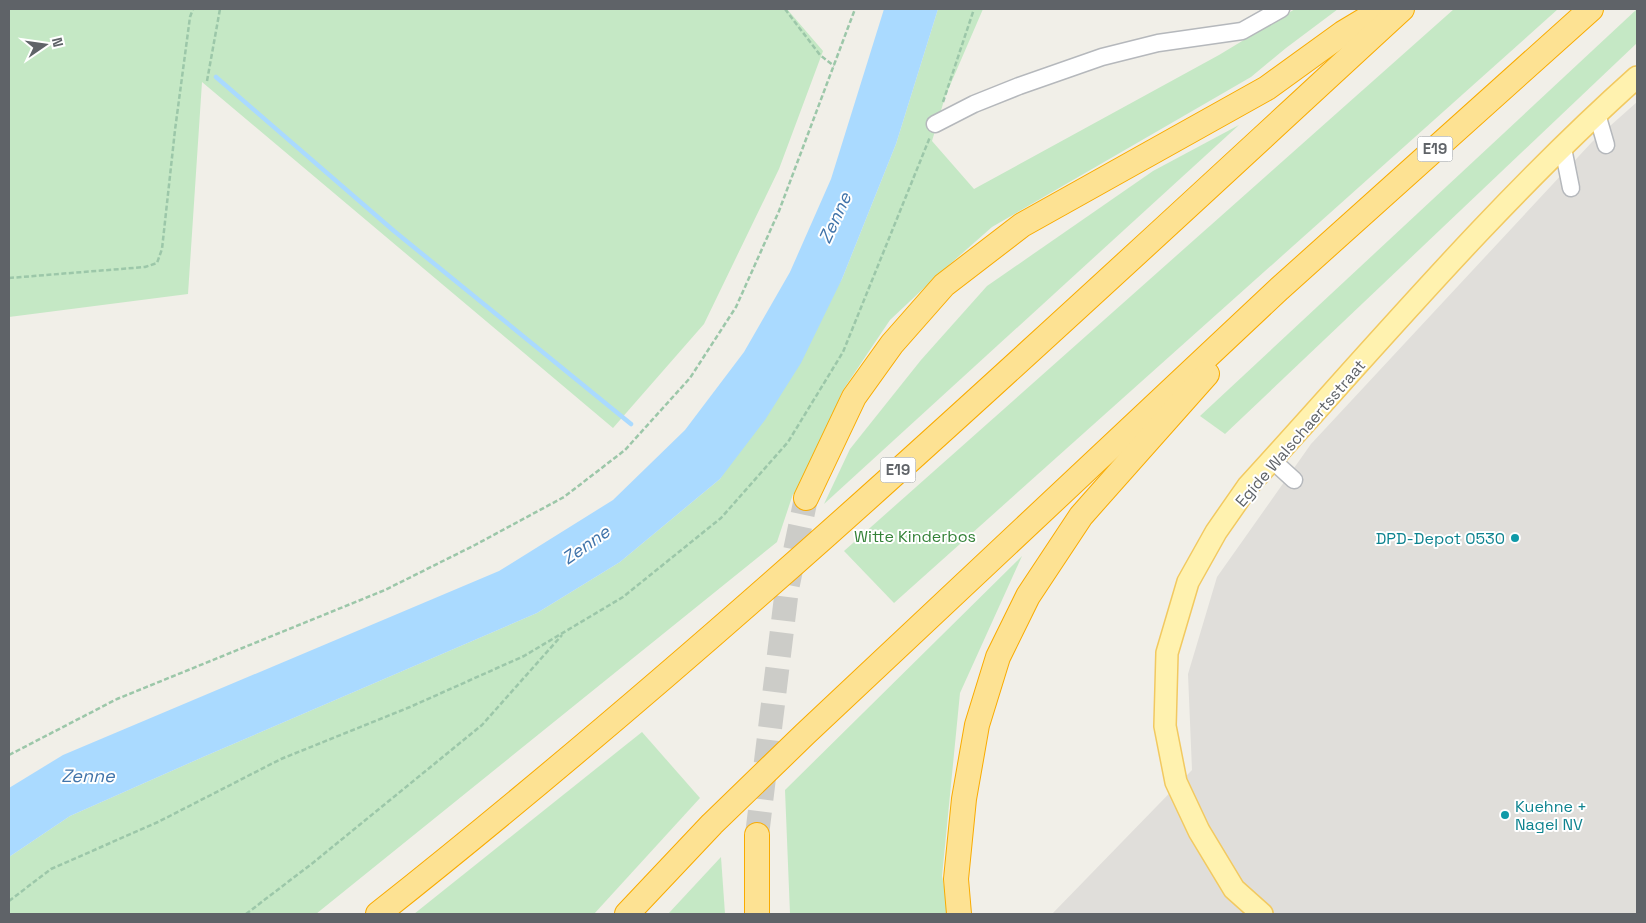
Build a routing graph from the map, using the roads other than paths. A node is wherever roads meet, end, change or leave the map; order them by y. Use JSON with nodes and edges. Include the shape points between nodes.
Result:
{"nodes":[{"id":1,"x":1281,"y":9,"type":"edge"},
{"id":2,"x":1383,"y":9,"type":"edge"},
{"id":3,"x":1402,"y":9,"type":"edge"},
{"id":4,"x":1591,"y":9,"type":"edge"},
{"id":5,"x":1637,"y":77,"type":"edge"},
{"id":6,"x":1597,"y":114,"type":"junction"},
{"id":7,"x":935,"y":124,"type":"road end"},
{"id":8,"x":1606,"y":144,"type":"dead end"},
{"id":9,"x":1562,"y":148,"type":"junction"},
{"id":10,"x":1571,"y":188,"type":"dead end"},
{"id":11,"x":1279,"y":290,"type":"junction"},
{"id":12,"x":1272,"y":460,"type":"junction"},
{"id":13,"x":1294,"y":480,"type":"dead end"},
{"id":14,"x":806,"y":498,"type":"tunnel mouth"},
{"id":15,"x":757,"y":835,"type":"tunnel mouth"},
{"id":16,"x":378,"y":914,"type":"edge"},
{"id":17,"x":627,"y":914,"type":"edge"},
{"id":18,"x":758,"y":914,"type":"edge"},
{"id":19,"x":959,"y":914,"type":"edge"},
{"id":20,"x":1262,"y":914,"type":"edge"}],
"edges":[{"from":1,"to":7,"type":"street","via":[[1242,31],[1158,43],[1102,57],[974,104]]},
{"from":2,"to":14,"type":"highway","via":[[1343,33],[1267,88],[1022,225],[944,285],[892,344],[854,397]]},
{"from":3,"to":16,"type":"highway","number":"E19","via":[[834,528],[578,750]]},
{"from":4,"to":11,"type":"highway","number":"E19"},
{"from":5,"to":6,"type":"main road","name":"Egide Walschaertsstraat"},
{"from":6,"to":8,"type":"street"},
{"from":6,"to":9,"type":"main road","name":"Egide Walschaertsstraat"},
{"from":9,"to":10,"type":"street"},
{"from":9,"to":12,"type":"main road","name":"Egide Walschaertsstraat","via":[[1496,214]]},
{"from":11,"to":17,"type":"highway","number":"E19","via":[[805,734],[712,824]]},
{"from":11,"to":19,"type":"highway","via":[[1180,407],[1081,516],[1028,596],[998,657],[977,725],[964,799],[956,878]]},
{"from":12,"to":13,"type":"street"},
{"from":12,"to":20,"type":"main road","name":"Egide Walschaertsstraat","via":[[1248,486],[1216,532],[1188,582],[1167,653],[1165,726],[1176,782],[1199,831],[1234,889]]},
{"from":15,"to":18,"type":"highway"}]}
